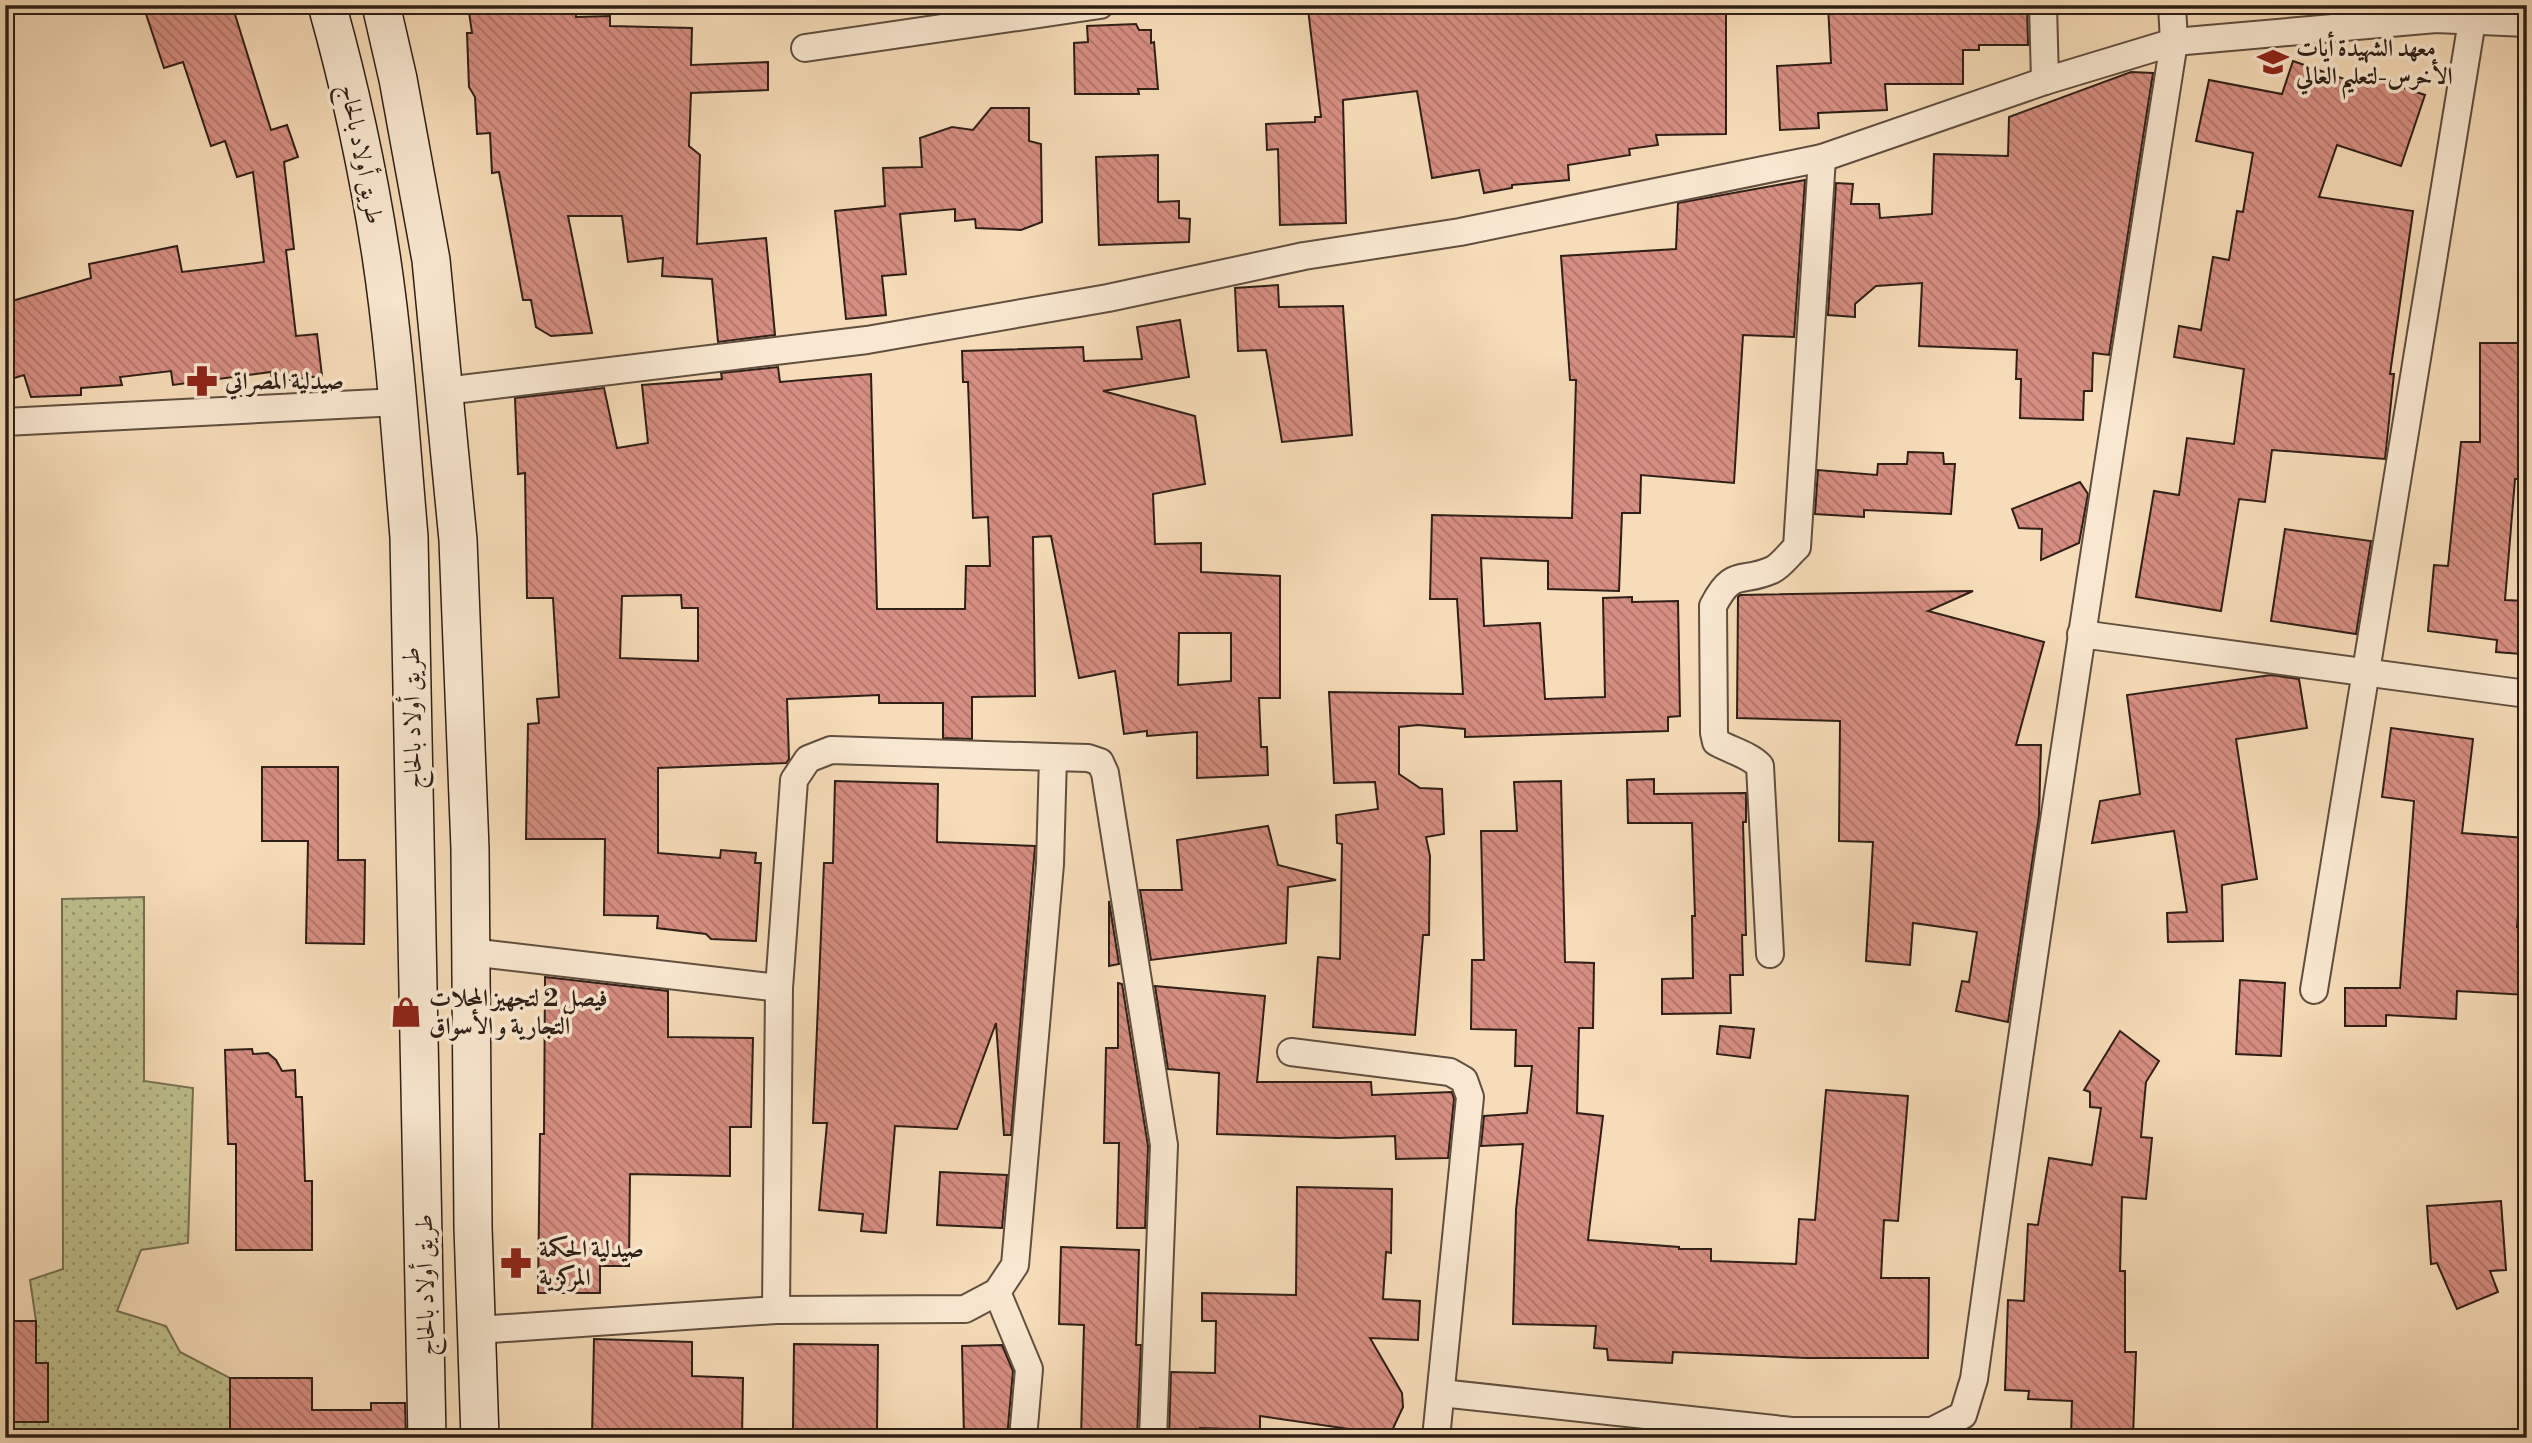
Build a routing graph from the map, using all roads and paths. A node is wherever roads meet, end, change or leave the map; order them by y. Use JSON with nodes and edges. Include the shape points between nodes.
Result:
{"nodes":[{"id":1,"x":327,"y":5,"type":"edge"},
{"id":2,"x":381,"y":5,"type":"edge"},
{"id":3,"x":1100,"y":5,"type":"edge"},
{"id":4,"x":2043,"y":5,"type":"edge"},
{"id":5,"x":2172,"y":5,"type":"edge"},
{"id":6,"x":2436,"y":12,"type":"edge"},
{"id":7,"x":2472,"y":20,"type":"junction"},
{"id":8,"x":2527,"y":23,"type":"edge"},
{"id":9,"x":2174,"y":42,"type":"junction"},
{"id":10,"x":805,"y":48,"type":"dead end"},
{"id":11,"x":2045,"y":81,"type":"junction"},
{"id":12,"x":1822,"y":158,"type":"junction"},
{"id":13,"x":445,"y":391,"type":"junction"},
{"id":14,"x":398,"y":402,"type":"junction"},
{"id":15,"x":5,"y":422,"type":"edge"},
{"id":16,"x":2081,"y":634,"type":"junction"},
{"id":17,"x":2365,"y":672,"type":"junction"},
{"id":18,"x":2527,"y":694,"type":"edge"},
{"id":19,"x":1053,"y":757,"type":"junction"},
{"id":20,"x":470,"y":951,"type":"junction"},
{"id":21,"x":1770,"y":954,"type":"dead end"},
{"id":22,"x":779,"y":988,"type":"junction"},
{"id":23,"x":2314,"y":990,"type":"dead end"},
{"id":24,"x":1292,"y":1052,"type":"dead end"},
{"id":25,"x":997,"y":1292,"type":"junction"},
{"id":26,"x":776,"y":1310,"type":"junction"},
{"id":27,"x":477,"y":1330,"type":"junction"},
{"id":28,"x":1441,"y":1394,"type":"junction"},
{"id":29,"x":1792,"y":1434,"type":"edge"},
{"id":30,"x":427,"y":1438,"type":"edge"},
{"id":31,"x":480,"y":1438,"type":"edge"},
{"id":32,"x":1023,"y":1438,"type":"edge"},
{"id":33,"x":1153,"y":1438,"type":"edge"},
{"id":34,"x":1436,"y":1438,"type":"edge"}],
"edges":[{"from":1,"to":14,"type":"main road","name":"طريق أولاد بالحاج","via":[[351,89],[381,256]]},
{"from":2,"to":13,"type":"main road","name":"طريق أولاد بالحاج","via":[[431,260]]},
{"from":3,"to":10,"type":"street"},
{"from":4,"to":11,"type":"street"},
{"from":5,"to":9,"type":"street"},
{"from":6,"to":7,"type":"street"},
{"from":6,"to":9,"type":"street"},
{"from":7,"to":8,"type":"street"},
{"from":7,"to":17,"type":"street"},
{"from":9,"to":11,"type":"street"},
{"from":9,"to":16,"type":"street"},
{"from":11,"to":12,"type":"street"},
{"from":12,"to":13,"type":"street","via":[[1460,232],[1304,256],[1108,298],[867,340]]},
{"from":12,"to":21,"type":"street","via":[[1797,547],[1773,570],[1737,578],[1721,589],[1713,606],[1716,742],[1760,766]]},
{"from":13,"to":20,"type":"main road","name":"طريق أولاد بالحاج","via":[[458,540]]},
{"from":14,"to":15,"type":"street"},
{"from":14,"to":30,"type":"main road","name":"طريق أولاد بالحاج","via":[[409,537]]},
{"from":16,"to":17,"type":"street"},
{"from":16,"to":29,"type":"street","via":[[1974,1379],[1963,1415],[1931,1431]]},
{"from":17,"to":18,"type":"street"},
{"from":17,"to":23,"type":"street"},
{"from":19,"to":22,"type":"street","via":[[831,750],[808,759],[794,780]]},
{"from":19,"to":25,"type":"street","via":[[1050,864],[1015,1265]]},
{"from":19,"to":33,"type":"street","via":[[1088,758],[1100,762],[1105,774],[1164,1146]]},
{"from":20,"to":22,"type":"street"},
{"from":20,"to":27,"type":"main road","name":"طريق أولاد بالحاج"},
{"from":22,"to":26,"type":"street"},
{"from":24,"to":28,"type":"street","via":[[1450,1072],[1464,1080],[1470,1097]]},
{"from":25,"to":26,"type":"street","via":[[965,1309]]},
{"from":25,"to":32,"type":"street","via":[[1029,1368]]},
{"from":26,"to":27,"type":"street"},
{"from":27,"to":31,"type":"main road","name":"طريق أولاد بالحاج"},
{"from":28,"to":29,"type":"street"},
{"from":28,"to":34,"type":"street"}]}
